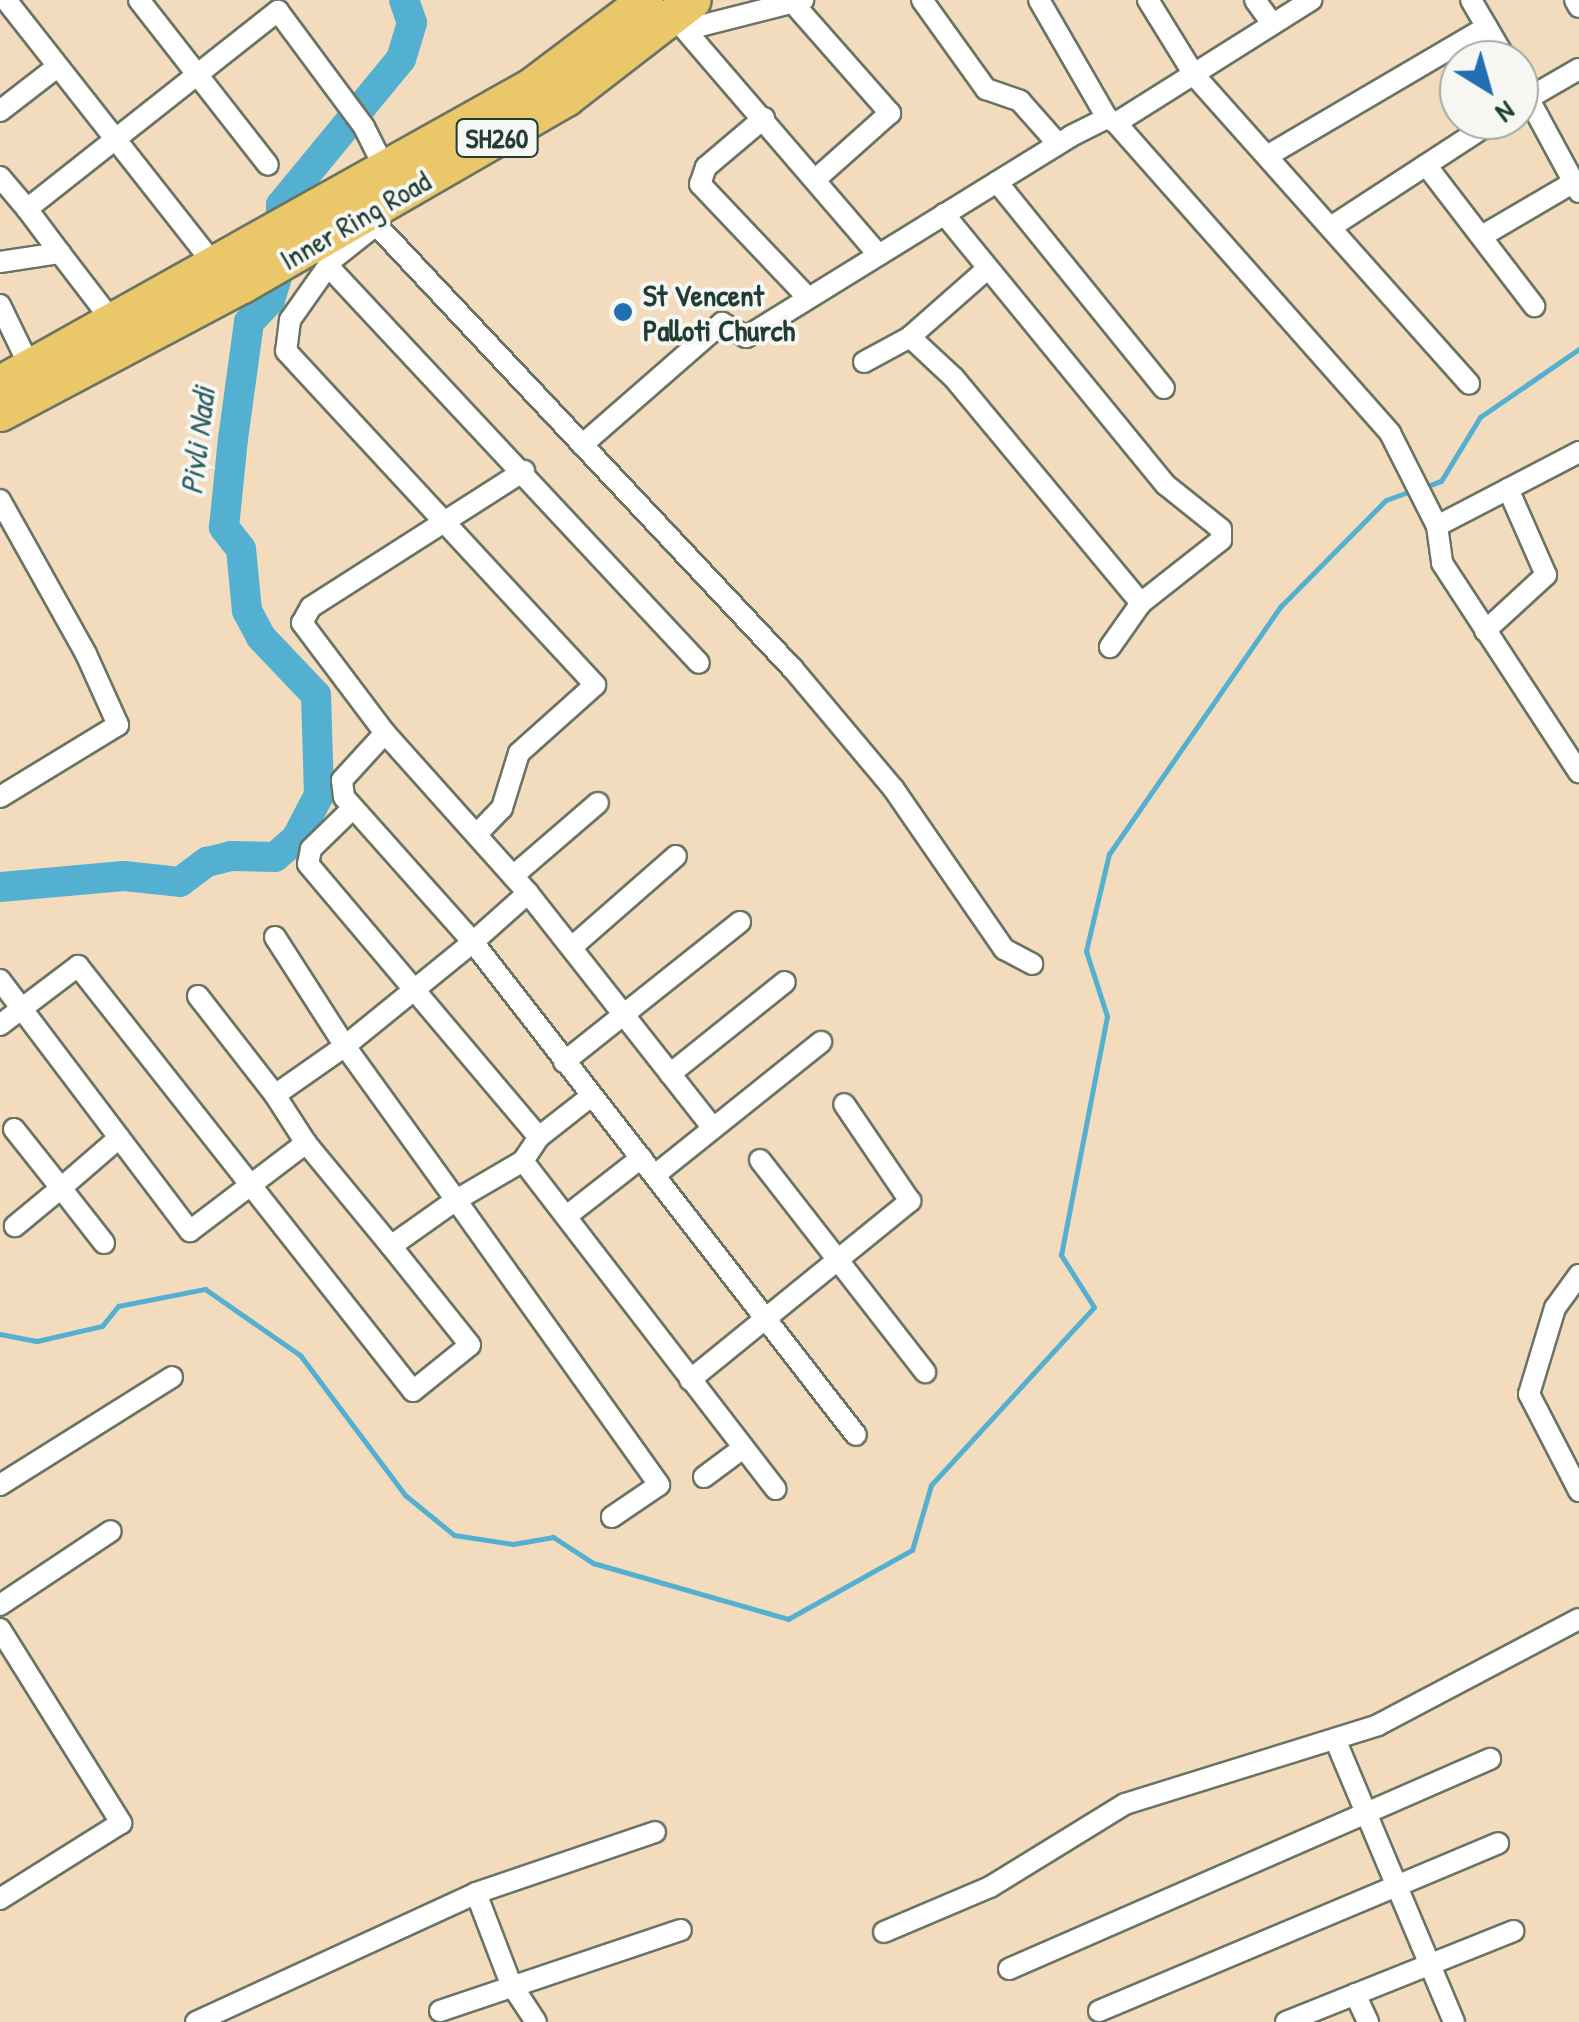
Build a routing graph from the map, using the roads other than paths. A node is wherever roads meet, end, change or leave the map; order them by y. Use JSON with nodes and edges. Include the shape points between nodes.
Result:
{"nodes":[{"id":1,"x":6,"y":0,"type":"edge"},
{"id":2,"x":139,"y":0,"type":"edge"},
{"id":3,"x":922,"y":0,"type":"edge"},
{"id":4,"x":1039,"y":0,"type":"edge"},
{"id":5,"x":1148,"y":0,"type":"edge"},
{"id":6,"x":1255,"y":0,"type":"edge"},
{"id":7,"x":1311,"y":0,"type":"edge"},
{"id":8,"x":1471,"y":0,"type":"edge"},
{"id":9,"x":1575,"y":0,"type":"edge"},
{"id":10,"x":798,"y":1,"type":"edge"},
{"id":11,"x":273,"y":6,"type":"edge"},
{"id":12,"x":1579,"y":7,"type":"edge"},
{"id":13,"x":672,"y":9,"type":"edge"},
{"id":14,"x":1272,"y":23,"type":"junction"},
{"id":15,"x":1487,"y":27,"type":"junction"},
{"id":16,"x":1494,"y":40,"type":"edge"},
{"id":17,"x":57,"y":67,"type":"junction"},
{"id":18,"x":1579,"y":70,"type":"edge"},
{"id":19,"x":1196,"y":76,"type":"junction"},
{"id":20,"x":200,"y":78,"type":"junction"},
{"id":21,"x":1539,"y":87,"type":"edge"},
{"id":22,"x":0,"y":111,"type":"edge"},
{"id":23,"x":764,"y":118,"type":"junction"},
{"id":24,"x":1112,"y":120,"type":"junction"},
{"id":25,"x":1539,"y":123,"type":"edge"},
{"id":26,"x":119,"y":136,"type":"junction"},
{"id":27,"x":1464,"y":140,"type":"edge"},
{"id":28,"x":1058,"y":144,"type":"junction"},
{"id":29,"x":1267,"y":156,"type":"junction"},
{"id":30,"x":268,"y":165,"type":"dead end"},
{"id":31,"x":1426,"y":165,"type":"junction"},
{"id":32,"x":0,"y":176,"type":"edge"},
{"id":33,"x":816,"y":179,"type":"junction"},
{"id":34,"x":996,"y":182,"type":"junction"},
{"id":35,"x":391,"y":183,"type":"junction"},
{"id":36,"x":1576,"y":187,"type":"edge"},
{"id":37,"x":27,"y":209,"type":"junction"},
{"id":38,"x":944,"y":214,"type":"junction"},
{"id":39,"x":371,"y":220,"type":"junction"},
{"id":40,"x":1331,"y":228,"type":"junction"},
{"id":41,"x":1482,"y":236,"type":"junction"},
{"id":42,"x":315,"y":242,"type":"junction"},
{"id":43,"x":60,"y":252,"type":"junction"},
{"id":44,"x":879,"y":254,"type":"junction"},
{"id":45,"x":0,"y":262,"type":"edge"},
{"id":46,"x":987,"y":269,"type":"junction"},
{"id":47,"x":228,"y":276,"type":"junction"},
{"id":48,"x":808,"y":298,"type":"junction"},
{"id":49,"x":0,"y":305,"type":"edge"},
{"id":50,"x":1534,"y":306,"type":"dead end"},
{"id":51,"x":113,"y":322,"type":"junction"},
{"id":52,"x":910,"y":338,"type":"junction"},
{"id":53,"x":864,"y":362,"type":"dead end"},
{"id":54,"x":15,"y":375,"type":"edge"},
{"id":55,"x":1469,"y":384,"type":"dead end"},
{"id":56,"x":1164,"y":388,"type":"dead end"},
{"id":57,"x":0,"y":413,"type":"edge"},
{"id":58,"x":582,"y":445,"type":"junction"},
{"id":59,"x":1579,"y":452,"type":"edge"},
{"id":60,"x":524,"y":471,"type":"junction"},
{"id":61,"x":1508,"y":489,"type":"junction"},
{"id":62,"x":0,"y":500,"type":"edge"},
{"id":63,"x":443,"y":520,"type":"junction"},
{"id":64,"x":1437,"y":526,"type":"junction"},
{"id":65,"x":1142,"y":603,"type":"junction"},
{"id":66,"x":1485,"y":631,"type":"junction"},
{"id":67,"x":1110,"y":647,"type":"dead end"},
{"id":68,"x":699,"y":663,"type":"dead end"},
{"id":69,"x":384,"y":733,"type":"junction"},
{"id":70,"x":1579,"y":772,"type":"edge"},
{"id":71,"x":0,"y":797,"type":"edge"},
{"id":72,"x":598,"y":803,"type":"dead end"},
{"id":73,"x":353,"y":808,"type":"junction"},
{"id":74,"x":478,"y":833,"type":"junction"},
{"id":75,"x":676,"y":856,"type":"dead end"},
{"id":76,"x":513,"y":876,"type":"junction"},
{"id":77,"x":528,"y":893,"type":"junction"},
{"id":78,"x":740,"y":922,"type":"dead end"},
{"id":79,"x":275,"y":937,"type":"dead end"},
{"id":80,"x":473,"y":942,"type":"junction"},
{"id":81,"x":572,"y":947,"type":"junction"},
{"id":82,"x":1032,"y":964,"type":"dead end"},
{"id":83,"x":0,"y":980,"type":"edge"},
{"id":84,"x":785,"y":982,"type":"dead end"},
{"id":85,"x":413,"y":993,"type":"junction"},
{"id":86,"x":198,"y":996,"type":"dead end"},
{"id":87,"x":22,"y":1010,"type":"junction"},
{"id":88,"x":620,"y":1016,"type":"junction"},
{"id":89,"x":0,"y":1026,"type":"edge"},
{"id":90,"x":821,"y":1042,"type":"dead end"},
{"id":91,"x":344,"y":1046,"type":"junction"},
{"id":92,"x":564,"y":1062,"type":"junction"},
{"id":93,"x":670,"y":1074,"type":"junction"},
{"id":94,"x":275,"y":1094,"type":"junction"},
{"id":95,"x":590,"y":1098,"type":"junction"},
{"id":96,"x":844,"y":1104,"type":"dead end"},
{"id":97,"x":712,"y":1128,"type":"junction"},
{"id":98,"x":14,"y":1129,"type":"dead end"},
{"id":99,"x":539,"y":1137,"type":"junction"},
{"id":100,"x":119,"y":1138,"type":"junction"},
{"id":101,"x":306,"y":1143,"type":"junction"},
{"id":102,"x":640,"y":1158,"type":"junction"},
{"id":103,"x":760,"y":1160,"type":"dead end"},
{"id":104,"x":523,"y":1161,"type":"junction"},
{"id":105,"x":655,"y":1175,"type":"junction"},
{"id":106,"x":249,"y":1184,"type":"junction"},
{"id":107,"x":61,"y":1188,"type":"junction"},
{"id":108,"x":456,"y":1200,"type":"junction"},
{"id":109,"x":568,"y":1216,"type":"junction"},
{"id":110,"x":15,"y":1226,"type":"dead end"},
{"id":111,"x":104,"y":1244,"type":"dead end"},
{"id":112,"x":391,"y":1246,"type":"junction"},
{"id":113,"x":841,"y":1262,"type":"junction"},
{"id":114,"x":1579,"y":1275,"type":"edge"},
{"id":115,"x":768,"y":1321,"type":"junction"},
{"id":116,"x":925,"y":1372,"type":"dead end"},
{"id":117,"x":172,"y":1377,"type":"dead end"},
{"id":118,"x":690,"y":1380,"type":"junction"},
{"id":119,"x":856,"y":1436,"type":"dead end"},
{"id":120,"x":743,"y":1448,"type":"junction"},
{"id":121,"x":704,"y":1477,"type":"dead end"},
{"id":122,"x":0,"y":1485,"type":"edge"},
{"id":123,"x":776,"y":1489,"type":"dead end"},
{"id":124,"x":1579,"y":1491,"type":"edge"},
{"id":125,"x":612,"y":1517,"type":"dead end"},
{"id":126,"x":112,"y":1531,"type":"dead end"},
{"id":127,"x":0,"y":1605,"type":"edge"},
{"id":128,"x":1579,"y":1619,"type":"edge"},
{"id":129,"x":0,"y":1629,"type":"edge"},
{"id":130,"x":1334,"y":1739,"type":"junction"},
{"id":131,"x":1490,"y":1758,"type":"dead end"},
{"id":132,"x":1364,"y":1813,"type":"junction"},
{"id":133,"x":655,"y":1832,"type":"dead end"},
{"id":134,"x":1498,"y":1844,"type":"dead end"},
{"id":135,"x":1394,"y":1887,"type":"junction"},
{"id":136,"x":476,"y":1893,"type":"junction"},
{"id":137,"x":0,"y":1899,"type":"edge"},
{"id":138,"x":680,"y":1930,"type":"dead end"},
{"id":139,"x":1514,"y":1930,"type":"dead end"},
{"id":140,"x":884,"y":1932,"type":"dead end"},
{"id":141,"x":1426,"y":1966,"type":"junction"},
{"id":142,"x":1009,"y":1968,"type":"dead end"},
{"id":143,"x":513,"y":1986,"type":"junction"},
{"id":144,"x":1355,"y":1994,"type":"junction"},
{"id":145,"x":1099,"y":2010,"type":"dead end"},
{"id":146,"x":440,"y":2011,"type":"dead end"},
{"id":147,"x":196,"y":2022,"type":"edge"},
{"id":148,"x":536,"y":2022,"type":"edge"},
{"id":149,"x":1286,"y":2022,"type":"edge"},
{"id":150,"x":1368,"y":2022,"type":"edge"},
{"id":151,"x":1454,"y":2022,"type":"edge"}],
"edges":[{"from":1,"to":17,"type":"street"},
{"from":2,"to":20,"type":"street"},
{"from":3,"to":28,"type":"street","via":[[986,89],[1020,102]]},
{"from":4,"to":24,"type":"street"},
{"from":5,"to":19,"type":"street"},
{"from":6,"to":14,"type":"street"},
{"from":7,"to":14,"type":"street"},
{"from":8,"to":15,"type":"street"},
{"from":9,"to":12,"type":"street"},
{"from":10,"to":13,"type":"street"},
{"from":10,"to":33,"type":"street","via":[[890,113]]},
{"from":11,"to":20,"type":"street"},
{"from":11,"to":35,"type":"street","via":[[364,127]]},
{"from":13,"to":23,"type":"street"},
{"from":13,"to":35,"type":"highway","name":"Inner Ring Road","number":"SH260","via":[[566,98]]},
{"from":14,"to":19,"type":"street"},
{"from":15,"to":16,"type":"street"},
{"from":15,"to":29,"type":"street"},
{"from":17,"to":22,"type":"street"},
{"from":17,"to":26,"type":"street"},
{"from":18,"to":21,"type":"street"},
{"from":19,"to":24,"type":"street"},
{"from":19,"to":29,"type":"street"},
{"from":20,"to":26,"type":"street"},
{"from":20,"to":30,"type":"street"},
{"from":23,"to":33,"type":"street"},
{"from":23,"to":48,"type":"street","via":[[706,167],[700,184]]},
{"from":24,"to":28,"type":"street"},
{"from":24,"to":64,"type":"street","via":[[1390,434]]},
{"from":25,"to":36,"type":"street"},
{"from":26,"to":37,"type":"street"},
{"from":26,"to":47,"type":"street"},
{"from":27,"to":31,"type":"street"},
{"from":28,"to":34,"type":"street"},
{"from":29,"to":40,"type":"street"},
{"from":31,"to":40,"type":"street"},
{"from":31,"to":41,"type":"street"},
{"from":32,"to":37,"type":"street"},
{"from":33,"to":44,"type":"street"},
{"from":34,"to":38,"type":"street"},
{"from":34,"to":56,"type":"street"},
{"from":35,"to":39,"type":"highway","name":"Inner Ring Road","number":"SH260"},
{"from":35,"to":42,"type":"highway","name":"Inner Ring Road","number":"SH260"},
{"from":36,"to":41,"type":"street"},
{"from":37,"to":43,"type":"street"},
{"from":38,"to":44,"type":"street"},
{"from":38,"to":46,"type":"street"},
{"from":39,"to":42,"type":"highway","name":"Inner Ring Road","number":"SH260"},
{"from":39,"to":58,"type":"street"},
{"from":40,"to":55,"type":"street"},
{"from":41,"to":50,"type":"street"},
{"from":42,"to":47,"type":"highway","name":"Inner Ring Road","number":"SH260"},
{"from":42,"to":47,"type":"highway","name":"Inner Ring Road","number":"SH260","via":[[246,248]]},
{"from":42,"to":60,"type":"street"},
{"from":42,"to":63,"type":"street","via":[[286,351]]},
{"from":43,"to":45,"type":"street"},
{"from":43,"to":51,"type":"street"},
{"from":44,"to":48,"type":"street"},
{"from":46,"to":52,"type":"street"},
{"from":46,"to":65,"type":"street","via":[[1166,485],[1221,529],[1221,540]]},
{"from":47,"to":51,"type":"highway","name":"Inner Ring Road","number":"SH260"},
{"from":47,"to":57,"type":"highway","name":"Inner Ring Road","number":"SH260"},
{"from":48,"to":58,"type":"street","via":[[746,338],[722,323]]},
{"from":49,"to":54,"type":"street"},
{"from":51,"to":54,"type":"highway","name":"Inner Ring Road","number":"SH260"},
{"from":52,"to":53,"type":"street"},
{"from":52,"to":65,"type":"street","via":[[954,378]]},
{"from":58,"to":82,"type":"street","via":[[793,669],[894,788],[1004,949]]},
{"from":59,"to":61,"type":"street"},
{"from":60,"to":63,"type":"street"},
{"from":60,"to":68,"type":"street"},
{"from":61,"to":64,"type":"street"},
{"from":61,"to":66,"type":"street","via":[[1546,575]]},
{"from":62,"to":71,"type":"street","via":[[118,725]]},
{"from":63,"to":69,"type":"street","via":[[312,607],[302,623]]},
{"from":63,"to":74,"type":"street","via":[[595,685],[519,753],[502,808]]},
{"from":64,"to":66,"type":"street","via":[[1442,563]]},
{"from":65,"to":67,"type":"street"},
{"from":66,"to":70,"type":"street"},
{"from":69,"to":73,"type":"street","via":[[342,780]]},
{"from":69,"to":74,"type":"street"},
{"from":72,"to":76,"type":"street"},
{"from":73,"to":80,"type":"street"},
{"from":73,"to":85,"type":"street","via":[[311,849],[308,864]]},
{"from":74,"to":76,"type":"street"},
{"from":75,"to":81,"type":"street"},
{"from":76,"to":77,"type":"street"},
{"from":77,"to":80,"type":"street"},
{"from":77,"to":81,"type":"street"},
{"from":78,"to":88,"type":"street"},
{"from":79,"to":91,"type":"street"},
{"from":80,"to":85,"type":"street"},
{"from":80,"to":92,"type":"street"},
{"from":81,"to":88,"type":"street"},
{"from":83,"to":87,"type":"street"},
{"from":84,"to":93,"type":"street"},
{"from":85,"to":91,"type":"street"},
{"from":85,"to":99,"type":"street"},
{"from":86,"to":94,"type":"street"},
{"from":87,"to":89,"type":"street"},
{"from":87,"to":100,"type":"street"},
{"from":87,"to":106,"type":"street","via":[[78,966]]},
{"from":88,"to":92,"type":"street"},
{"from":88,"to":93,"type":"street"},
{"from":90,"to":97,"type":"street"},
{"from":91,"to":94,"type":"street"},
{"from":91,"to":108,"type":"street"},
{"from":92,"to":95,"type":"street"},
{"from":93,"to":97,"type":"street"},
{"from":94,"to":101,"type":"street"},
{"from":95,"to":99,"type":"street"},
{"from":95,"to":102,"type":"street"},
{"from":96,"to":113,"type":"street","via":[[910,1201]]},
{"from":97,"to":105,"type":"street"},
{"from":98,"to":107,"type":"street"},
{"from":99,"to":104,"type":"street"},
{"from":100,"to":106,"type":"street","via":[[190,1230]]},
{"from":100,"to":107,"type":"street"},
{"from":101,"to":106,"type":"street"},
{"from":101,"to":112,"type":"street"},
{"from":102,"to":105,"type":"street"},
{"from":102,"to":109,"type":"street"},
{"from":103,"to":113,"type":"street"},
{"from":104,"to":108,"type":"street"},
{"from":104,"to":109,"type":"street"},
{"from":105,"to":115,"type":"street"},
{"from":106,"to":112,"type":"street","via":[[413,1391],[470,1345]]},
{"from":107,"to":110,"type":"street"},
{"from":107,"to":111,"type":"street"},
{"from":108,"to":112,"type":"street"},
{"from":108,"to":125,"type":"street","via":[[659,1485]]},
{"from":109,"to":118,"type":"street"},
{"from":113,"to":115,"type":"street"},
{"from":113,"to":116,"type":"street"},
{"from":114,"to":124,"type":"street","via":[[1555,1308],[1528,1394]]},
{"from":115,"to":118,"type":"street"},
{"from":115,"to":119,"type":"street"},
{"from":117,"to":122,"type":"street"},
{"from":118,"to":120,"type":"street"},
{"from":120,"to":121,"type":"street"},
{"from":120,"to":123,"type":"street"},
{"from":126,"to":127,"type":"street"},
{"from":128,"to":130,"type":"street","via":[[1444,1696]]},
{"from":129,"to":137,"type":"street","via":[[121,1823]]},
{"from":130,"to":132,"type":"street"},
{"from":130,"to":140,"type":"street","via":[[1125,1804],[990,1886]]},
{"from":131,"to":132,"type":"street"},
{"from":132,"to":135,"type":"street"},
{"from":132,"to":142,"type":"street"},
{"from":133,"to":136,"type":"street"},
{"from":134,"to":135,"type":"street"},
{"from":135,"to":141,"type":"street"},
{"from":135,"to":145,"type":"street"},
{"from":136,"to":143,"type":"street"},
{"from":136,"to":147,"type":"street"},
{"from":138,"to":143,"type":"street"},
{"from":139,"to":141,"type":"street"},
{"from":141,"to":144,"type":"street"},
{"from":141,"to":151,"type":"street"},
{"from":143,"to":146,"type":"street"},
{"from":143,"to":148,"type":"street"},
{"from":144,"to":149,"type":"street"},
{"from":144,"to":150,"type":"street"}]}
